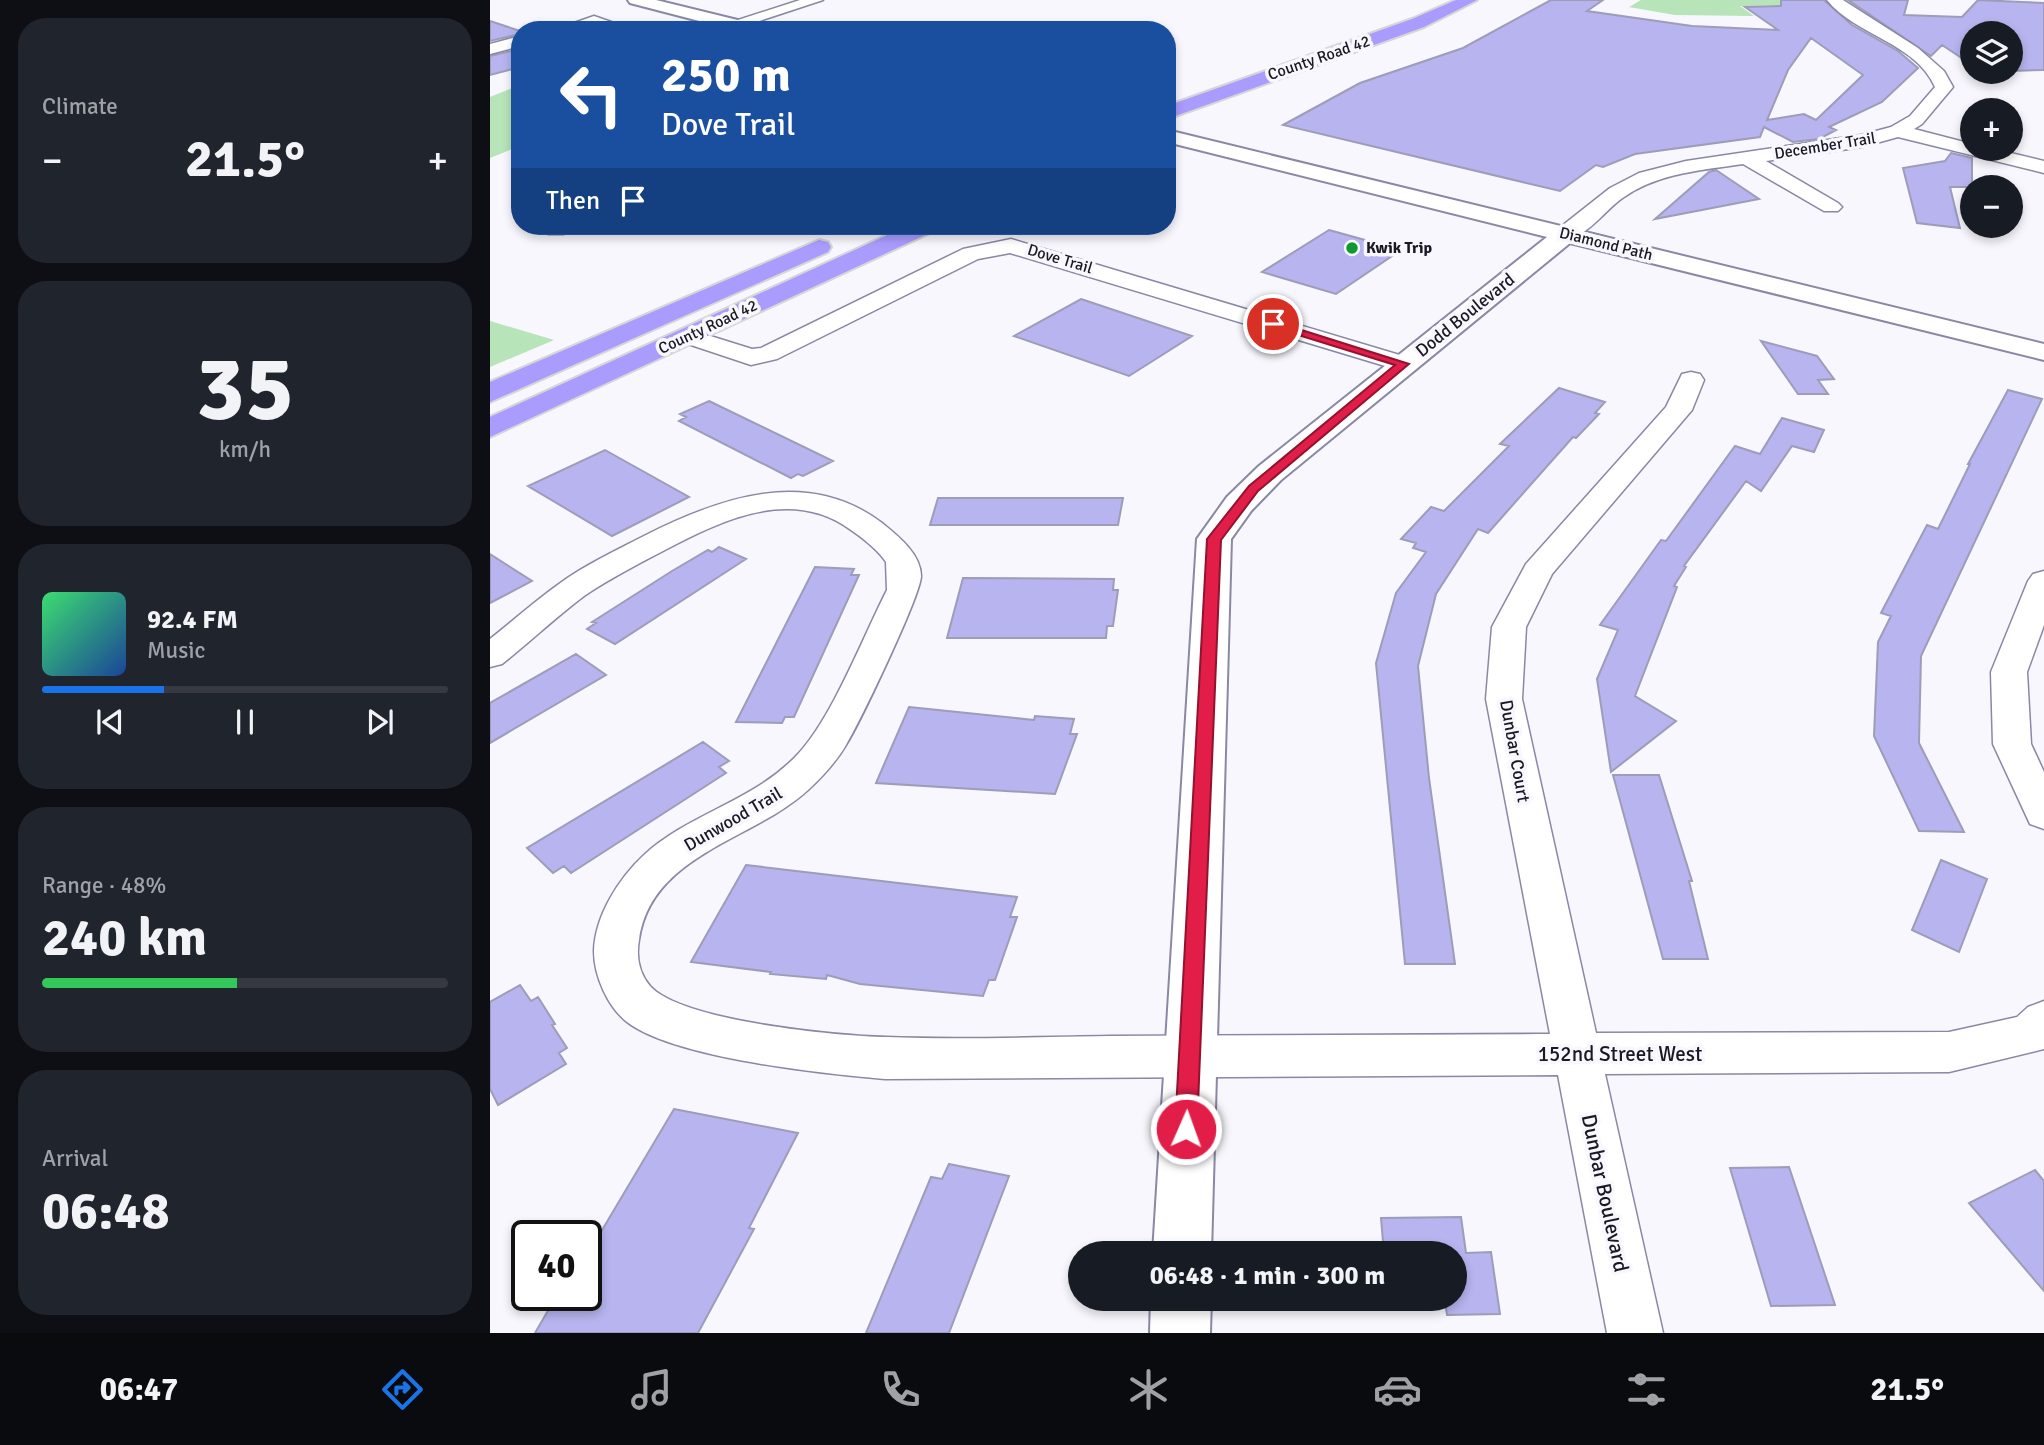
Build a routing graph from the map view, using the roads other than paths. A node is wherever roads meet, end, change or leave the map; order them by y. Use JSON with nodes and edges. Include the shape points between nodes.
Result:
{"nodes":[{"id":1,"x":636,"y":0,"type":"edge"},
{"id":2,"x":816,"y":0,"type":"edge"},
{"id":3,"x":1429,"y":0,"type":"edge"},
{"id":4,"x":1469,"y":0,"type":"edge"},
{"id":5,"x":1834,"y":0,"type":"edge"},
{"id":6,"x":721,"y":21,"type":"edge"},
{"id":7,"x":743,"y":21,"type":"edge"},
{"id":8,"x":511,"y":43,"type":"edge"},
{"id":9,"x":490,"y":49,"type":"edge"},
{"id":10,"x":1176,"y":91,"type":"edge"},
{"id":11,"x":1176,"y":110,"type":"edge"},
{"id":12,"x":1898,"y":131,"type":"junction"},
{"id":13,"x":1176,"y":138,"type":"edge"},
{"id":14,"x":1746,"y":158,"type":"junction"},
{"id":15,"x":2044,"y":167,"type":"edge"},
{"id":16,"x":1831,"y":207,"type":"dead end"},
{"id":17,"x":1566,"y":234,"type":"junction"},
{"id":18,"x":907,"y":235,"type":"edge"},
{"id":19,"x":841,"y":237,"type":"dead end"},
{"id":20,"x":688,"y":336,"type":"junction"},
{"id":21,"x":2044,"y":352,"type":"edge"},
{"id":22,"x":1404,"y":364,"type":"junction"},
{"id":23,"x":1691,"y":380,"type":"dead end"},
{"id":24,"x":490,"y":393,"type":"edge"},
{"id":25,"x":490,"y":428,"type":"edge"},
{"id":26,"x":2044,"y":581,"type":"edge"},
{"id":27,"x":490,"y":656,"type":"edge"},
{"id":28,"x":2028,"y":746,"type":"edge"},
{"id":29,"x":2044,"y":814,"type":"edge"},
{"id":30,"x":2039,"y":1034,"type":"edge"},
{"id":31,"x":1575,"y":1054,"type":"junction"},
{"id":32,"x":1189,"y":1055,"type":"junction"},
{"id":33,"x":1182,"y":1241,"type":"edge"},
{"id":34,"x":1181,"y":1311,"type":"edge"},
{"id":35,"x":1180,"y":1333,"type":"edge"},
{"id":36,"x":1635,"y":1333,"type":"edge"}],
"edges":[{"from":1,"to":6,"type":"street"},
{"from":2,"to":7,"type":"street"},
{"from":3,"to":10,"type":"highway","name":"County Road 42"},
{"from":4,"to":11,"type":"highway","name":"County Road 42","via":[[1418,23]]},
{"from":5,"to":12,"type":"street","name":"December Trail","via":[[1928,64],[1942,79],[1944,87],[1939,94],[1916,120]]},
{"from":8,"to":9,"type":"street"},
{"from":12,"to":14,"type":"street","name":"December Trail","via":[[1862,141]]},
{"from":12,"to":15,"type":"street"},
{"from":13,"to":17,"type":"street","name":"Diamond Path"},
{"from":14,"to":16,"type":"street"},
{"from":14,"to":17,"type":"street","name":"December Trail","via":[[1646,177],[1617,192]]},
{"from":17,"to":21,"type":"street","name":"Diamond Path"},
{"from":17,"to":22,"type":"street","name":"Dodd Boulevard"},
{"from":18,"to":20,"type":"highway","name":"County Road 42"},
{"from":19,"to":24,"type":"highway","name":"County Road 42"},
{"from":20,"to":22,"type":"street","name":"Dove Trail","via":[[728,352],[751,357],[768,354],[971,254],[1011,246]]},
{"from":20,"to":25,"type":"highway","name":"County Road 42"},
{"from":22,"to":32,"type":"street","name":"Dodd Boulevard","via":[[1262,481],[1214,539]]},
{"from":23,"to":31,"type":"street","name":"Dunbar Court","via":[[1678,410],[1537,571],[1509,626],[1504,699]]},
{"from":26,"to":28,"type":"street","via":[[2009,672]]},
{"from":27,"to":32,"type":"street","name":"Dunwood Trail","via":[[566,594],[714,513],[785,499],[825,503],[852,514],[905,564],[907,576],[868,666],[831,739],[795,781],[769,802],[683,847],[632,895],[619,924],[615,955],[623,983],[641,1006],[668,1021],[813,1054],[885,1058]]},
{"from":28,"to":29,"type":"street"},
{"from":30,"to":31,"type":"street","name":"152nd Street West","via":[[1949,1052]]},
{"from":31,"to":32,"type":"street","name":"152nd Street West"},
{"from":31,"to":36,"type":"street","name":"Dunbar Boulevard"},
{"from":32,"to":33,"type":"street","name":"Dodd Boulevard"},
{"from":34,"to":35,"type":"street"}]}
